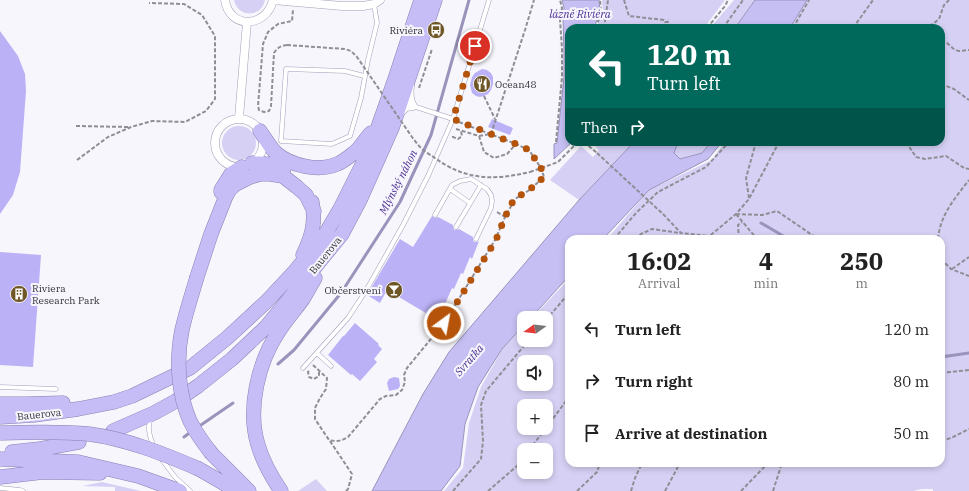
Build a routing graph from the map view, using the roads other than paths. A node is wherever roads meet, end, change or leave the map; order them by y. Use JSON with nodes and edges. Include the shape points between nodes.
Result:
{"nodes":[{"id":1,"x":225,"y":0,"type":"edge"},
{"id":2,"x":273,"y":0,"type":"edge"},
{"id":3,"x":421,"y":0,"type":"edge"},
{"id":4,"x":435,"y":0,"type":"edge"},
{"id":5,"x":489,"y":0,"type":"edge"},
{"id":6,"x":377,"y":2,"type":"edge"},
{"id":7,"x":247,"y":22,"type":"junction"},
{"id":8,"x":412,"y":70,"type":"junction"},
{"id":9,"x":364,"y":76,"type":"junction"},
{"id":10,"x":413,"y":106,"type":"junction"},
{"id":11,"x":240,"y":118,"type":"junction"},
{"id":12,"x":453,"y":119,"type":"junction"},
{"id":13,"x":386,"y":125,"type":"junction"},
{"id":14,"x":260,"y":131,"type":"junction"},
{"id":15,"x":247,"y":165,"type":"junction"},
{"id":16,"x":481,"y":185,"type":"junction"},
{"id":17,"x":450,"y":189,"type":"junction"},
{"id":18,"x":470,"y":203,"type":"junction"},
{"id":19,"x":314,"y":211,"type":"junction"},
{"id":20,"x":435,"y":215,"type":"dead end"},
{"id":21,"x":456,"y":227,"type":"dead end"},
{"id":22,"x":211,"y":234,"type":"junction"},
{"id":23,"x":342,"y":234,"type":"junction"},
{"id":24,"x":476,"y":239,"type":"dead end"},
{"id":25,"x":295,"y":271,"type":"junction"},
{"id":26,"x":317,"y":353,"type":"junction"},
{"id":27,"x":331,"y":366,"type":"dead end"},
{"id":28,"x":303,"y":368,"type":"dead end"},
{"id":29,"x":159,"y":383,"type":"junction"},
{"id":30,"x":0,"y":387,"type":"edge"},
{"id":31,"x":56,"y":389,"type":"dead end"},
{"id":32,"x":0,"y":404,"type":"edge"},
{"id":33,"x":154,"y":413,"type":"junction"},
{"id":34,"x":0,"y":417,"type":"edge"},
{"id":35,"x":113,"y":431,"type":"dead end"},
{"id":36,"x":0,"y":433,"type":"edge"},
{"id":37,"x":79,"y":442,"type":"dead end"},
{"id":38,"x":152,"y":442,"type":"dead end"},
{"id":39,"x":0,"y":453,"type":"edge"},
{"id":40,"x":160,"y":457,"type":"dead end"},
{"id":41,"x":0,"y":459,"type":"edge"},
{"id":42,"x":138,"y":476,"type":"junction"},
{"id":43,"x":0,"y":477,"type":"edge"},
{"id":44,"x":0,"y":488,"type":"edge"},
{"id":45,"x":23,"y":491,"type":"edge"},
{"id":46,"x":180,"y":491,"type":"edge"},
{"id":47,"x":190,"y":491,"type":"edge"},
{"id":48,"x":237,"y":491,"type":"edge"},
{"id":49,"x":250,"y":491,"type":"edge"},
{"id":50,"x":281,"y":491,"type":"edge"}],
"edges":[{"from":1,"to":7,"type":"street","via":[[233,16]]},
{"from":2,"to":6,"type":"street","via":[[356,6]]},
{"from":2,"to":7,"type":"street","via":[[268,13],[255,21]]},
{"from":3,"to":13,"type":"highway"},
{"from":4,"to":8,"type":"highway","name":"Bauerova"},
{"from":5,"to":12,"type":"lane"},
{"from":6,"to":9,"type":"lane","via":[[377,23]]},
{"from":7,"to":11,"type":"street"},
{"from":8,"to":10,"type":"street","via":[[409,94]]},
{"from":8,"to":13,"type":"highway","name":"Bauerova"},
{"from":9,"to":9,"type":"lane","via":[[361,98],[350,136],[332,144],[281,141],[286,69],[345,71]]},
{"from":10,"to":12,"type":"lane"},
{"from":10,"to":13,"type":"street","via":[[406,106]]},
{"from":11,"to":14,"type":"street","via":[[255,124]]},
{"from":11,"to":15,"type":"street","via":[[225,122],[219,128],[214,142],[220,158],[226,164],[234,167]]},
{"from":12,"to":26,"type":"lane","via":[[428,176],[367,289],[348,318]]},
{"from":13,"to":14,"type":"highway","via":[[355,152],[337,164],[327,167],[293,164],[277,154]]},
{"from":13,"to":23,"type":"highway","name":"Bauerova","via":[[360,200]]},
{"from":13,"to":25,"type":"highway","via":[[371,147],[324,236]]},
{"from":14,"to":15,"type":"street","via":[[263,145],[261,152],[257,159]]},
{"from":15,"to":19,"type":"highway","via":[[268,164],[282,167],[294,174],[310,193]]},
{"from":15,"to":22,"type":"highway","via":[[231,174],[221,190]]},
{"from":16,"to":17,"type":"lane","via":[[471,179],[460,181]]},
{"from":16,"to":18,"type":"lane"},
{"from":16,"to":24,"type":"lane","via":[[491,194],[492,201]]},
{"from":17,"to":18,"type":"lane"},
{"from":17,"to":20,"type":"lane"},
{"from":18,"to":21,"type":"lane"},
{"from":19,"to":22,"type":"highway","via":[[306,195],[283,176],[260,174],[230,189]]},
{"from":19,"to":25,"type":"highway","via":[[314,225],[308,245]]},
{"from":22,"to":49,"type":"highway","bridge":true,"via":[[181,339],[179,365],[183,398],[190,419],[212,454]]},
{"from":23,"to":33,"type":"highway","name":"Bauerova","via":[[266,327],[198,386]]},
{"from":23,"to":50,"type":"highway","via":[[303,298],[278,332],[261,366],[254,427],[263,461]]},
{"from":25,"to":29,"type":"highway","name":"Bauerova","via":[[227,338],[190,368]]},
{"from":26,"to":27,"type":"lane"},
{"from":26,"to":28,"type":"lane"},
{"from":29,"to":32,"type":"highway","via":[[65,403]]},
{"from":29,"to":34,"type":"highway","name":"Bauerova","via":[[132,396],[96,406],[54,413]]},
{"from":30,"to":31,"type":"lane"},
{"from":33,"to":35,"type":"highway","name":"Bauerova"},
{"from":33,"to":38,"type":"lane","via":[[148,424]]},
{"from":36,"to":48,"type":"highway","bridge":true,"via":[[64,432],[125,442],[199,469]]},
{"from":37,"to":39,"type":"highway"},
{"from":40,"to":47,"type":"lane"},
{"from":41,"to":42,"type":"highway","via":[[78,462]]},
{"from":42,"to":43,"type":"highway","via":[[92,472],[43,472]]},
{"from":42,"to":46,"type":"highway"},
{"from":44,"to":45,"type":"lane"}]}
